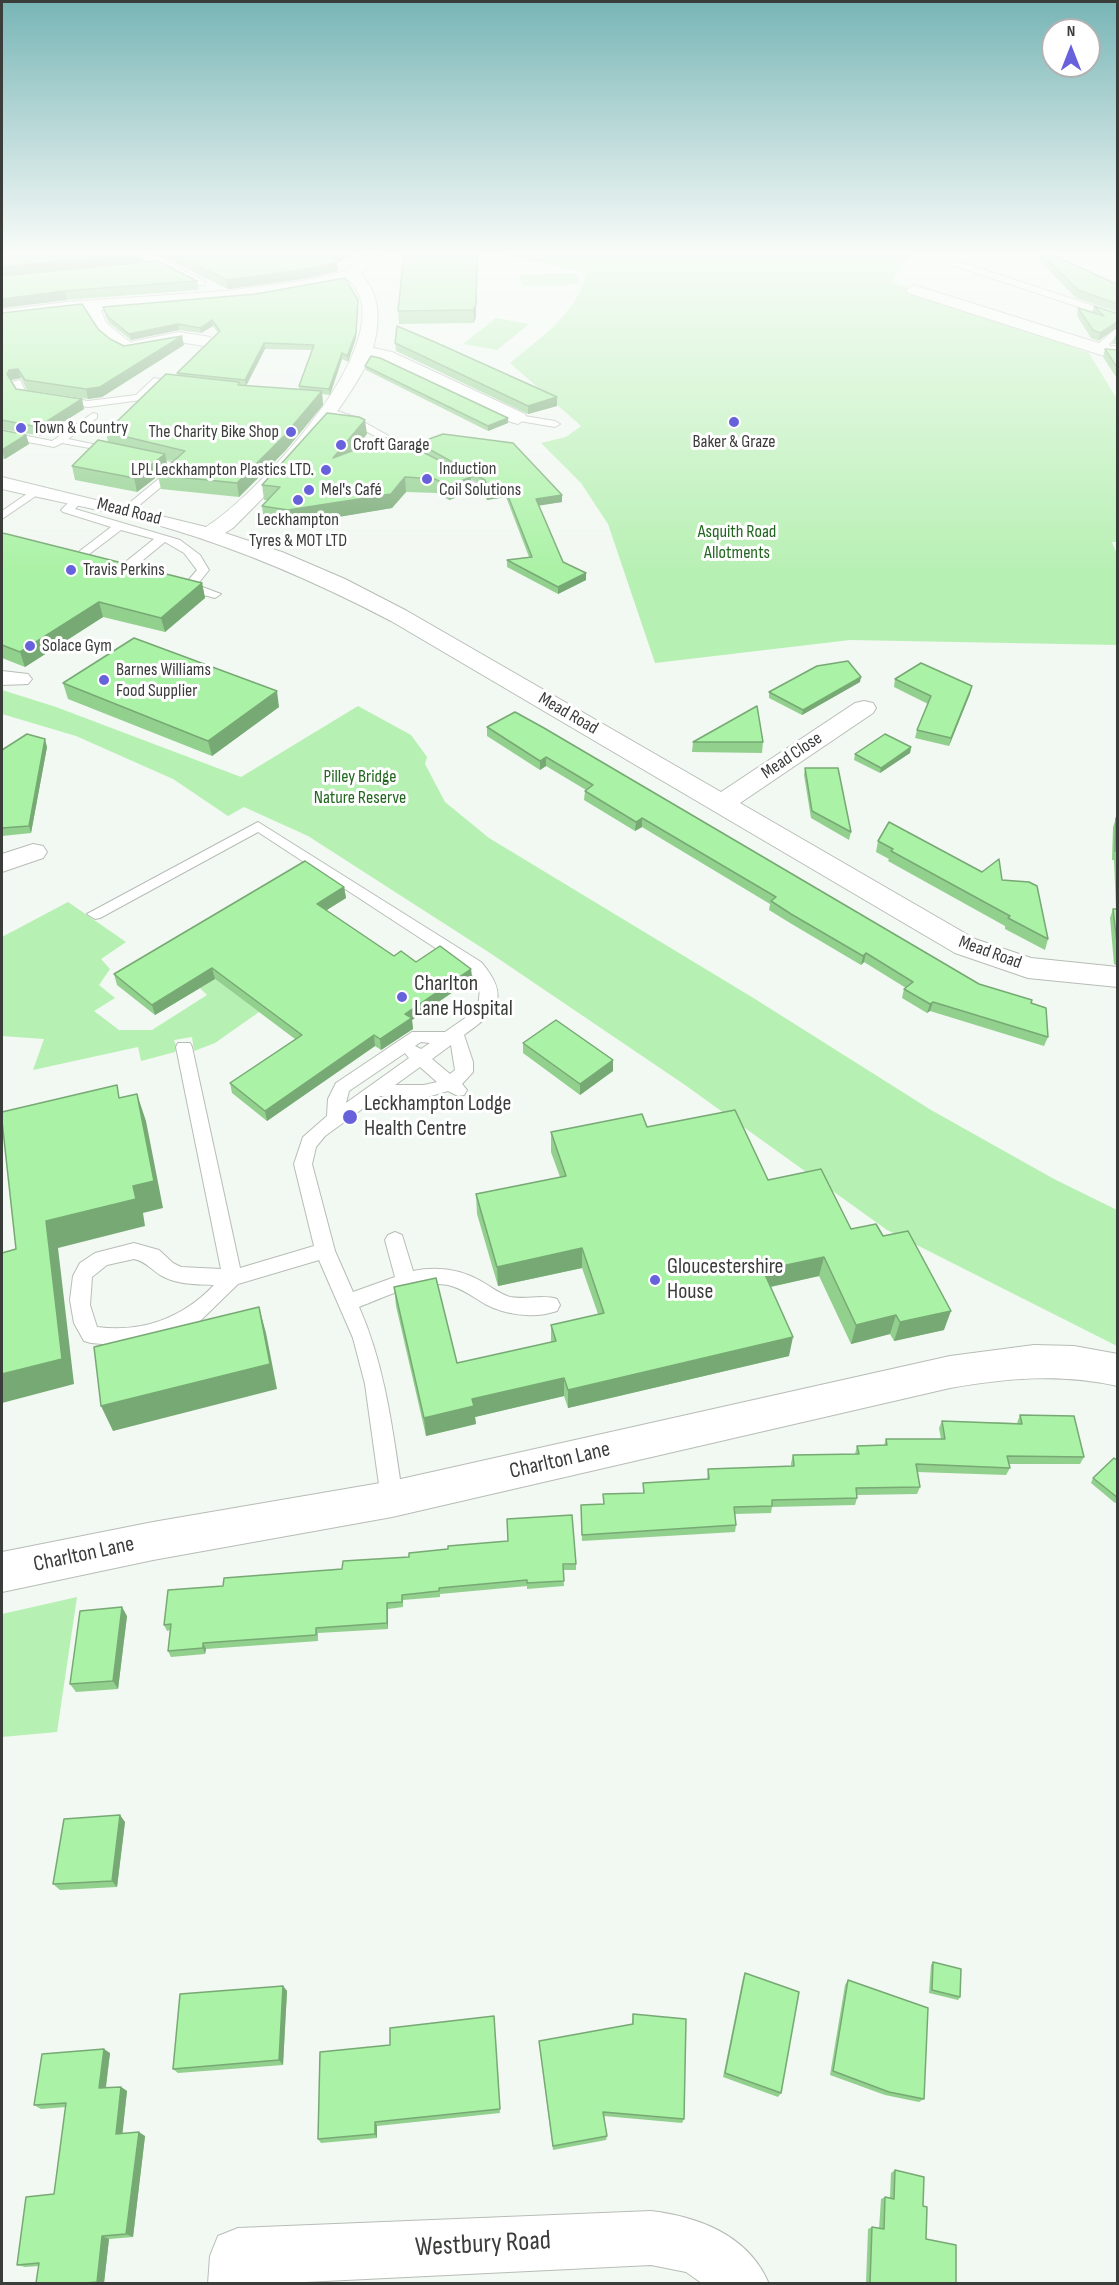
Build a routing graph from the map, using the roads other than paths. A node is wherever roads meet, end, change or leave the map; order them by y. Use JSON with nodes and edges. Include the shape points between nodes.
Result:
{"nodes":[{"id":1,"x":359,"y":361,"type":"edge"},
{"id":2,"x":396,"y":361,"type":"edge"},
{"id":3,"x":17,"y":382,"type":"edge"},
{"id":4,"x":190,"y":385,"type":"edge"},
{"id":5,"x":332,"y":404,"type":"junction"},
{"id":6,"x":93,"y":416,"type":"dead end"},
{"id":7,"x":518,"y":418,"type":"joint"},
{"id":8,"x":555,"y":424,"type":"dead end"},
{"id":9,"x":2,"y":434,"type":"edge"},
{"id":10,"x":60,"y":440,"type":"junction"},
{"id":11,"x":420,"y":457,"type":"edge"},
{"id":12,"x":440,"y":467,"type":"edge"},
{"id":13,"x":2,"y":483,"type":"edge"},
{"id":14,"x":479,"y":489,"type":"edge"},
{"id":15,"x":38,"y":491,"type":"junction"},
{"id":16,"x":2,"y":516,"type":"edge"},
{"id":17,"x":123,"y":519,"type":"junction"},
{"id":18,"x":209,"y":534,"type":"junction"},
{"id":19,"x":163,"y":538,"type":"junction"},
{"id":20,"x":76,"y":559,"type":"edge"},
{"id":21,"x":122,"y":571,"type":"edge"},
{"id":22,"x":167,"y":582,"type":"edge"},
{"id":23,"x":189,"y":587,"type":"junction"},
{"id":24,"x":215,"y":594,"type":"dead end"},
{"id":25,"x":864,"y":708,"type":"dead end"},
{"id":26,"x":721,"y":804,"type":"junction"},
{"id":27,"x":33,"y":852,"type":"dead end"},
{"id":28,"x":2,"y":864,"type":"edge"},
{"id":29,"x":95,"y":914,"type":"dead end"},
{"id":30,"x":1118,"y":977,"type":"edge"},
{"id":31,"x":453,"y":1037,"type":"junction"},
{"id":32,"x":400,"y":1044,"type":"junction"},
{"id":33,"x":184,"y":1047,"type":"dead end"},
{"id":34,"x":423,"y":1059,"type":"junction"},
{"id":35,"x":454,"y":1087,"type":"junction"},
{"id":36,"x":379,"y":1090,"type":"junction"},
{"id":37,"x":336,"y":1120,"type":"junction"},
{"id":38,"x":395,"y":1240,"type":"dead end"},
{"id":39,"x":325,"y":1251,"type":"junction"},
{"id":40,"x":232,"y":1278,"type":"junction"},
{"id":41,"x":406,"y":1282,"type":"junction"},
{"id":42,"x":349,"y":1302,"type":"junction"},
{"id":43,"x":550,"y":1305,"type":"dead end"},
{"id":44,"x":1118,"y":1370,"type":"edge"},
{"id":45,"x":392,"y":1499,"type":"junction"},
{"id":46,"x":2,"y":1572,"type":"edge"},
{"id":47,"x":236,"y":2283,"type":"edge"},
{"id":48,"x":741,"y":2283,"type":"edge"}],
"edges":[{"from":1,"to":5,"type":"street"},
{"from":2,"to":7,"type":"street"},
{"from":3,"to":4,"type":"lane","via":[[22,394],[88,404],[139,396],[154,381]]},
{"from":5,"to":11,"type":"lane","via":[[351,419]]},
{"from":5,"to":18,"type":"street","via":[[226,524]]},
{"from":6,"to":10,"type":"lane"},
{"from":7,"to":8,"type":"lane"},
{"from":9,"to":10,"type":"lane","via":[[54,444]]},
{"from":10,"to":17,"type":"lane","via":[[181,466]]},
{"from":12,"to":14,"type":"lane"},
{"from":13,"to":15,"type":"street","name":"Mead Road"},
{"from":15,"to":16,"type":"lane"},
{"from":15,"to":17,"type":"street","name":"Mead Road","via":[[77,500]]},
{"from":17,"to":18,"type":"street","name":"Mead Road"},
{"from":17,"to":19,"type":"lane"},
{"from":17,"to":20,"type":"lane"},
{"from":18,"to":26,"type":"street","name":"Mead Road","via":[[296,566],[399,615]]},
{"from":19,"to":21,"type":"lane"},
{"from":19,"to":23,"type":"lane","via":[[176,542],[200,560],[203,570]]},
{"from":22,"to":23,"type":"lane"},
{"from":23,"to":24,"type":"lane"},
{"from":25,"to":26,"type":"street","name":"Mead Close"},
{"from":26,"to":30,"type":"street","name":"Mead Road","via":[[965,946],[1029,968]]},
{"from":27,"to":28,"type":"street"},
{"from":29,"to":31,"type":"lane","via":[[258,826],[476,966],[487,978],[491,995],[485,1012]]},
{"from":31,"to":32,"type":"lane","via":[[418,1036]]},
{"from":31,"to":34,"type":"lane"},
{"from":31,"to":35,"type":"lane","via":[[464,1062],[464,1072]]},
{"from":32,"to":34,"type":"lane"},
{"from":32,"to":37,"type":"lane","via":[[342,1088]]},
{"from":33,"to":40,"type":"lane"},
{"from":34,"to":35,"type":"lane"},
{"from":34,"to":36,"type":"lane"},
{"from":35,"to":36,"type":"lane","via":[[429,1093]]},
{"from":36,"to":37,"type":"lane"},
{"from":37,"to":39,"type":"lane","via":[[312,1138],[303,1155]]},
{"from":38,"to":41,"type":"lane"},
{"from":39,"to":40,"type":"lane"},
{"from":39,"to":42,"type":"lane"},
{"from":40,"to":40,"type":"lane","via":[[189,1319],[162,1328],[108,1338],[91,1335],[81,1320],[79,1281],[83,1271],[111,1256],[134,1251],[152,1255],[179,1275]]},
{"from":41,"to":42,"type":"lane"},
{"from":41,"to":43,"type":"lane","via":[[445,1277],[481,1289],[510,1305]]},
{"from":42,"to":45,"type":"lane","via":[[375,1384]]},
{"from":44,"to":45,"type":"street","name":"Charlton Lane","via":[[1065,1359],[1037,1358],[970,1368]]},
{"from":45,"to":46,"type":"street","name":"Charlton Lane"},
{"from":47,"to":48,"type":"street","name":"Westbury Road","via":[[238,2256],[651,2238],[696,2247],[718,2260]]}]}
